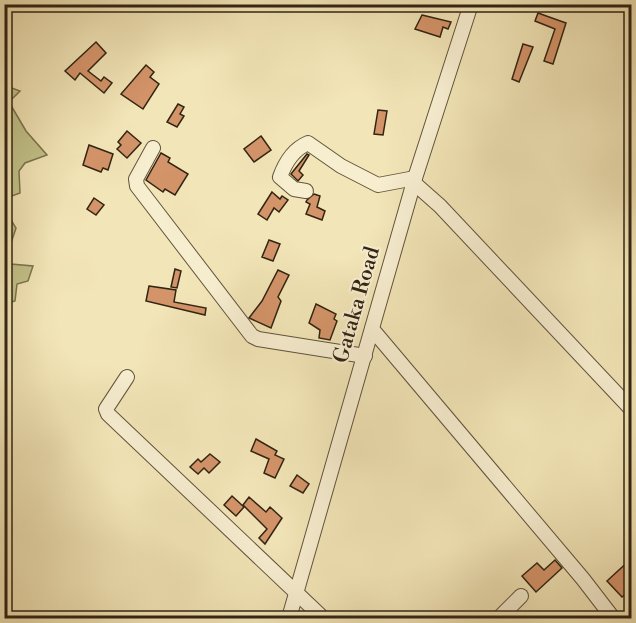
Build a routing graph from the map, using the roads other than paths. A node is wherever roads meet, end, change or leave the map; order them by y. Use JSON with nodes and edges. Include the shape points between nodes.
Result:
{"nodes":[{"id":1,"x":471,"y":4,"type":"edge"},
{"id":2,"x":153,"y":148,"type":"dead end"},
{"id":3,"x":414,"y":181,"type":"junction"},
{"id":4,"x":306,"y":191,"type":"dead end"},
{"id":5,"x":372,"y":329,"type":"junction"},
{"id":6,"x":364,"y":357,"type":"junction"},
{"id":7,"x":127,"y":377,"type":"dead end"},
{"id":8,"x":632,"y":410,"type":"edge"},
{"id":9,"x":296,"y":591,"type":"junction"},
{"id":10,"x":521,"y":596,"type":"dead end"},
{"id":11,"x":608,"y":617,"type":"edge"},
{"id":12,"x":289,"y":618,"type":"edge"},
{"id":13,"x":323,"y":618,"type":"edge"},
{"id":14,"x":499,"y":618,"type":"edge"}],
"edges":[{"from":1,"to":3,"type":"street","name":"Gataka Road"},
{"from":2,"to":6,"type":"street","via":[[136,179],[137,186],[252,336]]},
{"from":3,"to":4,"type":"street","via":[[378,185],[308,143],[297,149],[280,177],[294,189]]},
{"from":3,"to":5,"type":"street","name":"Gataka Road"},
{"from":3,"to":8,"type":"street"},
{"from":5,"to":6,"type":"street","name":"Gataka Road"},
{"from":5,"to":11,"type":"street","via":[[583,579]]},
{"from":6,"to":9,"type":"street","name":"Gataka Road"},
{"from":7,"to":9,"type":"street","via":[[106,409],[108,414]]},
{"from":9,"to":12,"type":"street","name":"Gataka Road"},
{"from":9,"to":13,"type":"street"},
{"from":10,"to":14,"type":"street"}]}
